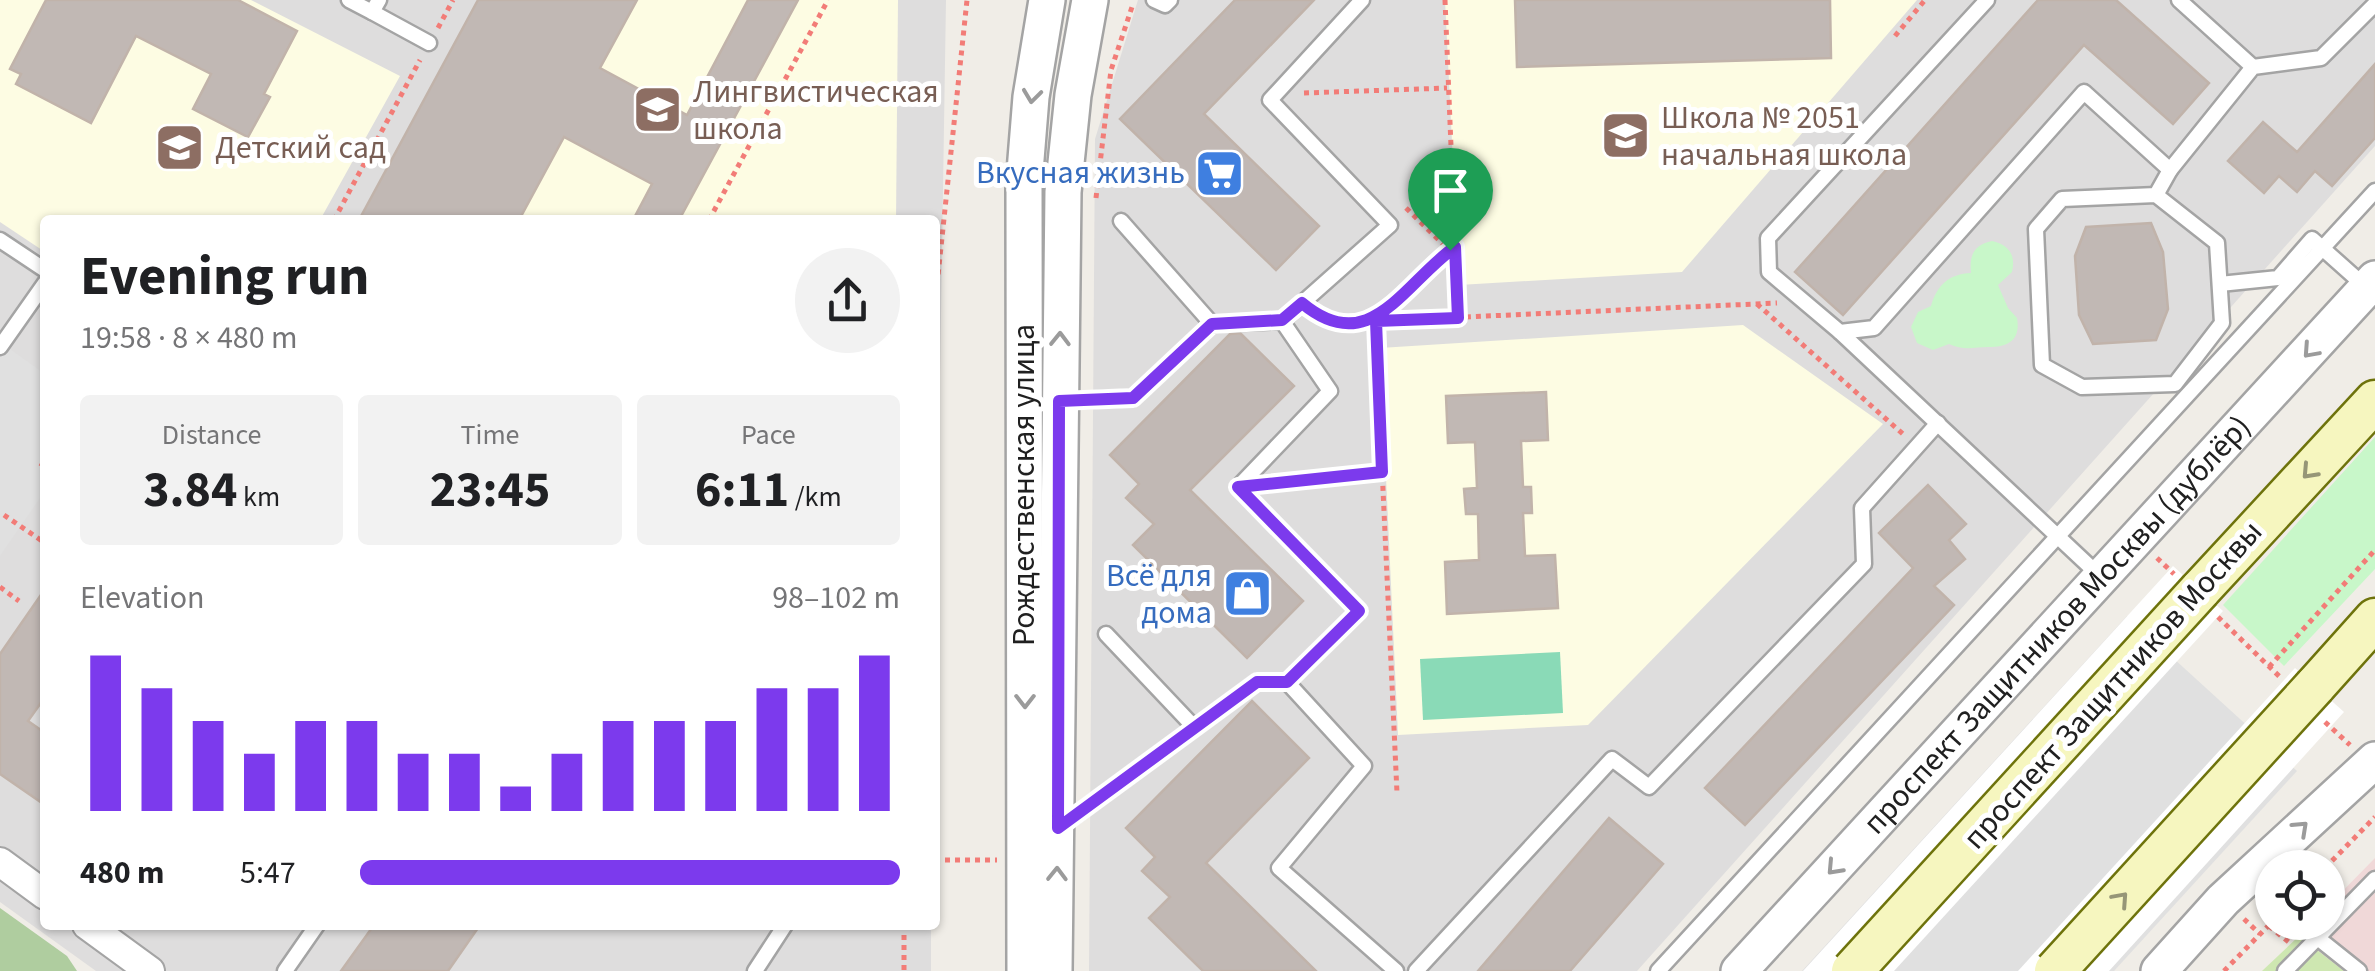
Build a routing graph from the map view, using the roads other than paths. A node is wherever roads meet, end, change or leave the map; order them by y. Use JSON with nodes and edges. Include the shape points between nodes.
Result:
{"nodes":[{"id":1,"x":349,"y":0,"type":"edge"},
{"id":2,"x":1047,"y":0,"type":"edge"},
{"id":3,"x":1090,"y":0,"type":"edge"},
{"id":4,"x":1154,"y":0,"type":"edge"},
{"id":5,"x":1170,"y":0,"type":"edge"},
{"id":6,"x":1362,"y":0,"type":"edge"},
{"id":7,"x":1987,"y":0,"type":"edge"},
{"id":8,"x":2179,"y":0,"type":"edge"},
{"id":9,"x":2375,"y":4,"type":"edge"},
{"id":10,"x":376,"y":6,"type":"edge"},
{"id":11,"x":430,"y":43,"type":"road end"},
{"id":12,"x":2253,"y":68,"type":"junction"},
{"id":13,"x":2170,"y":170,"type":"junction"},
{"id":14,"x":2375,"y":190,"type":"edge"},
{"id":15,"x":2156,"y":195,"type":"junction"},
{"id":16,"x":1120,"y":221,"type":"dead end"},
{"id":17,"x":0,"y":240,"type":"edge"},
{"id":18,"x":2322,"y":248,"type":"junction"},
{"id":19,"x":40,"y":267,"type":"edge"},
{"id":20,"x":2220,"y":284,"type":"junction"},
{"id":21,"x":2371,"y":284,"type":"edge"},
{"id":22,"x":40,"y":290,"type":"edge"},
{"id":23,"x":1282,"y":320,"type":"junction"},
{"id":24,"x":1212,"y":324,"type":"junction"},
{"id":25,"x":1840,"y":332,"type":"junction"},
{"id":26,"x":0,"y":347,"type":"edge"},
{"id":27,"x":1059,"y":401,"type":"junction"},
{"id":28,"x":2375,"y":401,"type":"edge"},
{"id":29,"x":1938,"y":423,"type":"junction"},
{"id":30,"x":2058,"y":536,"type":"junction"},
{"id":31,"x":2102,"y":578,"type":"junction"},
{"id":32,"x":2375,"y":619,"type":"edge"},
{"id":33,"x":1106,"y":634,"type":"dead end"},
{"id":34,"x":1287,"y":682,"type":"junction"},
{"id":35,"x":1194,"y":727,"type":"junction"},
{"id":36,"x":2363,"y":753,"type":"edge"},
{"id":37,"x":1058,"y":828,"type":"junction"},
{"id":38,"x":0,"y":862,"type":"edge"},
{"id":39,"x":2375,"y":879,"type":"edge"},
{"id":40,"x":40,"y":891,"type":"edge"},
{"id":41,"x":2345,"y":911,"type":"edge"},
{"id":42,"x":94,"y":930,"type":"edge"},
{"id":43,"x":314,"y":930,"type":"edge"},
{"id":44,"x":783,"y":930,"type":"edge"},
{"id":45,"x":2318,"y":940,"type":"edge"},
{"id":46,"x":2320,"y":940,"type":"edge"},
{"id":47,"x":150,"y":971,"type":"edge"},
{"id":48,"x":285,"y":971,"type":"edge"},
{"id":49,"x":754,"y":971,"type":"edge"},
{"id":50,"x":1025,"y":971,"type":"edge"},
{"id":51,"x":1054,"y":971,"type":"edge"},
{"id":52,"x":1396,"y":971,"type":"edge"},
{"id":53,"x":1416,"y":971,"type":"edge"},
{"id":54,"x":1658,"y":971,"type":"edge"},
{"id":55,"x":1738,"y":971,"type":"edge"},
{"id":56,"x":1852,"y":971,"type":"edge"},
{"id":57,"x":2055,"y":971,"type":"edge"},
{"id":58,"x":2158,"y":971,"type":"edge"},
{"id":59,"x":2285,"y":971,"type":"edge"},
{"id":60,"x":2358,"y":971,"type":"edge"}],
"edges":[{"from":1,"to":10,"type":"lane"},
{"from":2,"to":50,"type":"street","name":"Рождественская улица","one_way":true,"via":[[1024,184]]},
{"from":27,"to":3,"type":"street","name":"Рождественская улица","one_way":true,"via":[[1062,192]]},
{"from":4,"to":5,"type":"lane"},
{"from":6,"to":23,"type":"lane","via":[[1270,100],[1390,225]]},
{"from":7,"to":25,"type":"lane","via":[[1768,238],[1769,272]]},
{"from":8,"to":12,"type":"lane"},
{"from":9,"to":12,"type":"lane","via":[[2321,58]]},
{"from":10,"to":11,"type":"lane"},
{"from":12,"to":13,"type":"lane"},
{"from":13,"to":15,"type":"lane"},
{"from":13,"to":25,"type":"lane","via":[[2084,92],[1874,328]]},
{"from":14,"to":18,"type":"lane"},
{"from":15,"to":20,"type":"lane","via":[[2217,243]]},
{"from":15,"to":20,"type":"lane","via":[[2062,198],[2036,229],[2042,365],[2082,387],[2175,384],[2222,323]]},
{"from":16,"to":24,"type":"lane"},
{"from":17,"to":19,"type":"lane"},
{"from":18,"to":20,"type":"lane","via":[[2312,238],[2278,278]]},
{"from":18,"to":21,"type":"lane"},
{"from":18,"to":30,"type":"lane"},
{"from":21,"to":31,"type":"street","name":"проспект Защитников Москвы (дублёр)","one_way":true},
{"from":22,"to":26,"type":"lane"},
{"from":23,"to":24,"type":"lane"},
{"from":23,"to":34,"type":"lane","via":[[1330,392],[1238,487],[1359,611]]},
{"from":24,"to":27,"type":"lane","via":[[1133,398]]},
{"from":25,"to":29,"type":"lane"},
{"from":27,"to":37,"type":"street","name":"Рождественская улица"},
{"from":28,"to":56,"type":"main road","name":"проспект Защитников Москвы","one_way":true,"bridge":true},
{"from":29,"to":30,"type":"lane"},
{"from":29,"to":53,"type":"lane","via":[[1862,508],[1864,564],[1650,787],[1612,759]]},
{"from":30,"to":31,"type":"lane"},
{"from":30,"to":54,"type":"lane"},
{"from":31,"to":55,"type":"street","name":"проспект Защитников Москвы (дублёр)","one_way":true},
{"from":57,"to":32,"type":"main road","one_way":true,"bridge":true},
{"from":33,"to":35,"type":"lane"},
{"from":34,"to":35,"type":"lane","via":[[1257,682]]},
{"from":34,"to":52,"type":"lane","via":[[1364,766],[1279,868]]},
{"from":35,"to":37,"type":"lane"},
{"from":58,"to":36,"type":"street","one_way":true},
{"from":51,"to":37,"type":"street","name":"Рождественская улица","one_way":true},
{"from":38,"to":40,"type":"street"},
{"from":39,"to":41,"type":"lane"},
{"from":42,"to":47,"type":"street"},
{"from":43,"to":48,"type":"lane"},
{"from":44,"to":49,"type":"lane"},
{"from":45,"to":59,"type":"lane"},
{"from":46,"to":60,"type":"lane"}]}
